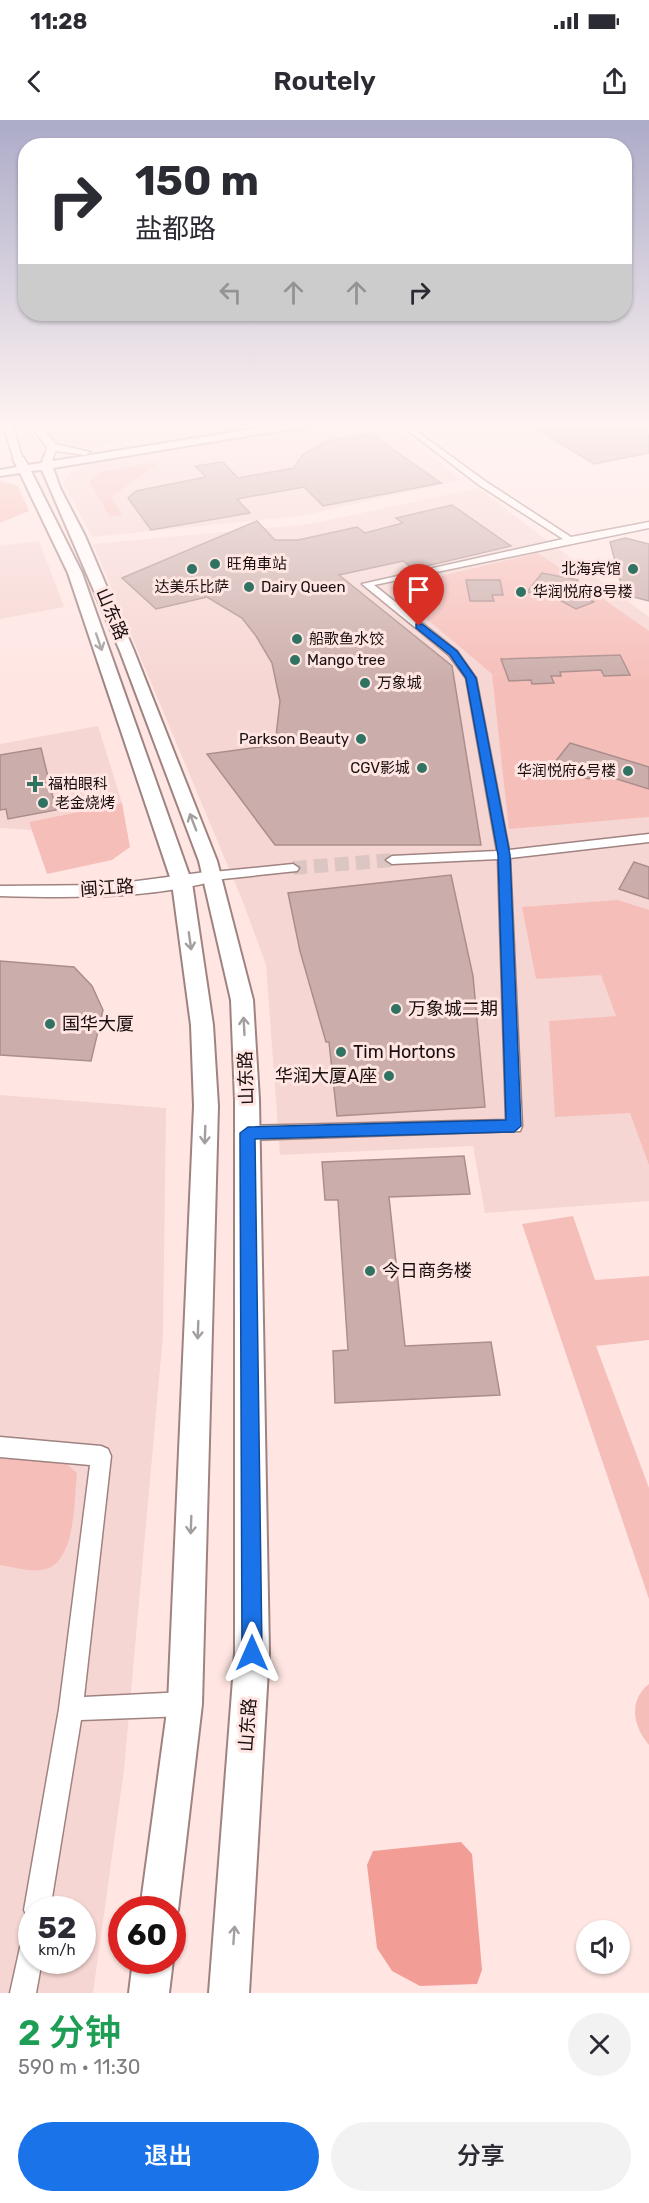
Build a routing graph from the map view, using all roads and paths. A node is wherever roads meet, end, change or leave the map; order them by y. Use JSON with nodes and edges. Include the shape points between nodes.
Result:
{"nodes":[{"id":1,"x":44,"y":509,"type":"edge"},
{"id":2,"x":65,"y":509,"type":"edge"},
{"id":3,"x":523,"y":509,"type":"edge"},
{"id":4,"x":649,"y":525,"type":"edge"},
{"id":5,"x":570,"y":540,"type":"junction"},
{"id":6,"x":649,"y":838,"type":"edge"},
{"id":7,"x":504,"y":855,"type":"junction"},
{"id":8,"x":392,"y":860,"type":"tunnel mouth"},
{"id":9,"x":293,"y":868,"type":"tunnel mouth"},
{"id":10,"x":213,"y":876,"type":"junction"},
{"id":11,"x":182,"y":883,"type":"junction"},
{"id":12,"x":0,"y":891,"type":"edge"},
{"id":13,"x":248,"y":1133,"type":"junction"},
{"id":14,"x":0,"y":1447,"type":"edge"},
{"id":15,"x":184,"y":1704,"type":"junction"},
{"id":16,"x":71,"y":1709,"type":"junction"},
{"id":17,"x":39,"y":1896,"type":"edge"},
{"id":18,"x":161,"y":1896,"type":"edge"},
{"id":19,"x":26,"y":1974,"type":"edge"},
{"id":20,"x":151,"y":1974,"type":"edge"},
{"id":21,"x":23,"y":1993,"type":"edge"},
{"id":22,"x":149,"y":1993,"type":"edge"},
{"id":23,"x":229,"y":1993,"type":"edge"}],
"edges":[{"from":1,"to":11,"type":"main road","name":"山东路","one_way":true,"via":[[75,573]]},
{"from":10,"to":2,"type":"main road","name":"山东路","one_way":true,"via":[[127,651]]},
{"from":3,"to":5,"type":"street"},
{"from":4,"to":5,"type":"street"},
{"from":5,"to":7,"type":"street","via":[[367,584],[453,653],[471,678]]},
{"from":6,"to":7,"type":"street"},
{"from":7,"to":8,"type":"street"},
{"from":7,"to":13,"type":"street","via":[[514,1126]]},
{"from":9,"to":10,"type":"street"},
{"from":10,"to":11,"type":"street","name":"闽江路"},
{"from":13,"to":10,"type":"main road","name":"山东路","one_way":true,"via":[[242,1000]]},
{"from":11,"to":12,"type":"street","name":"闽江路","via":[[33,893]]},
{"from":11,"to":15,"type":"main road","name":"山东路","one_way":true,"via":[[201,1025],[207,1106]]},
{"from":23,"to":13,"type":"main road","name":"山东路","one_way":true,"via":[[252,1653]]},
{"from":14,"to":16,"type":"street","via":[[101,1456]]},
{"from":15,"to":16,"type":"street"},
{"from":15,"to":18,"type":"main road","name":"山东路"},
{"from":16,"to":17,"type":"street"},
{"from":19,"to":21,"type":"street"},
{"from":20,"to":22,"type":"main road"}]}
